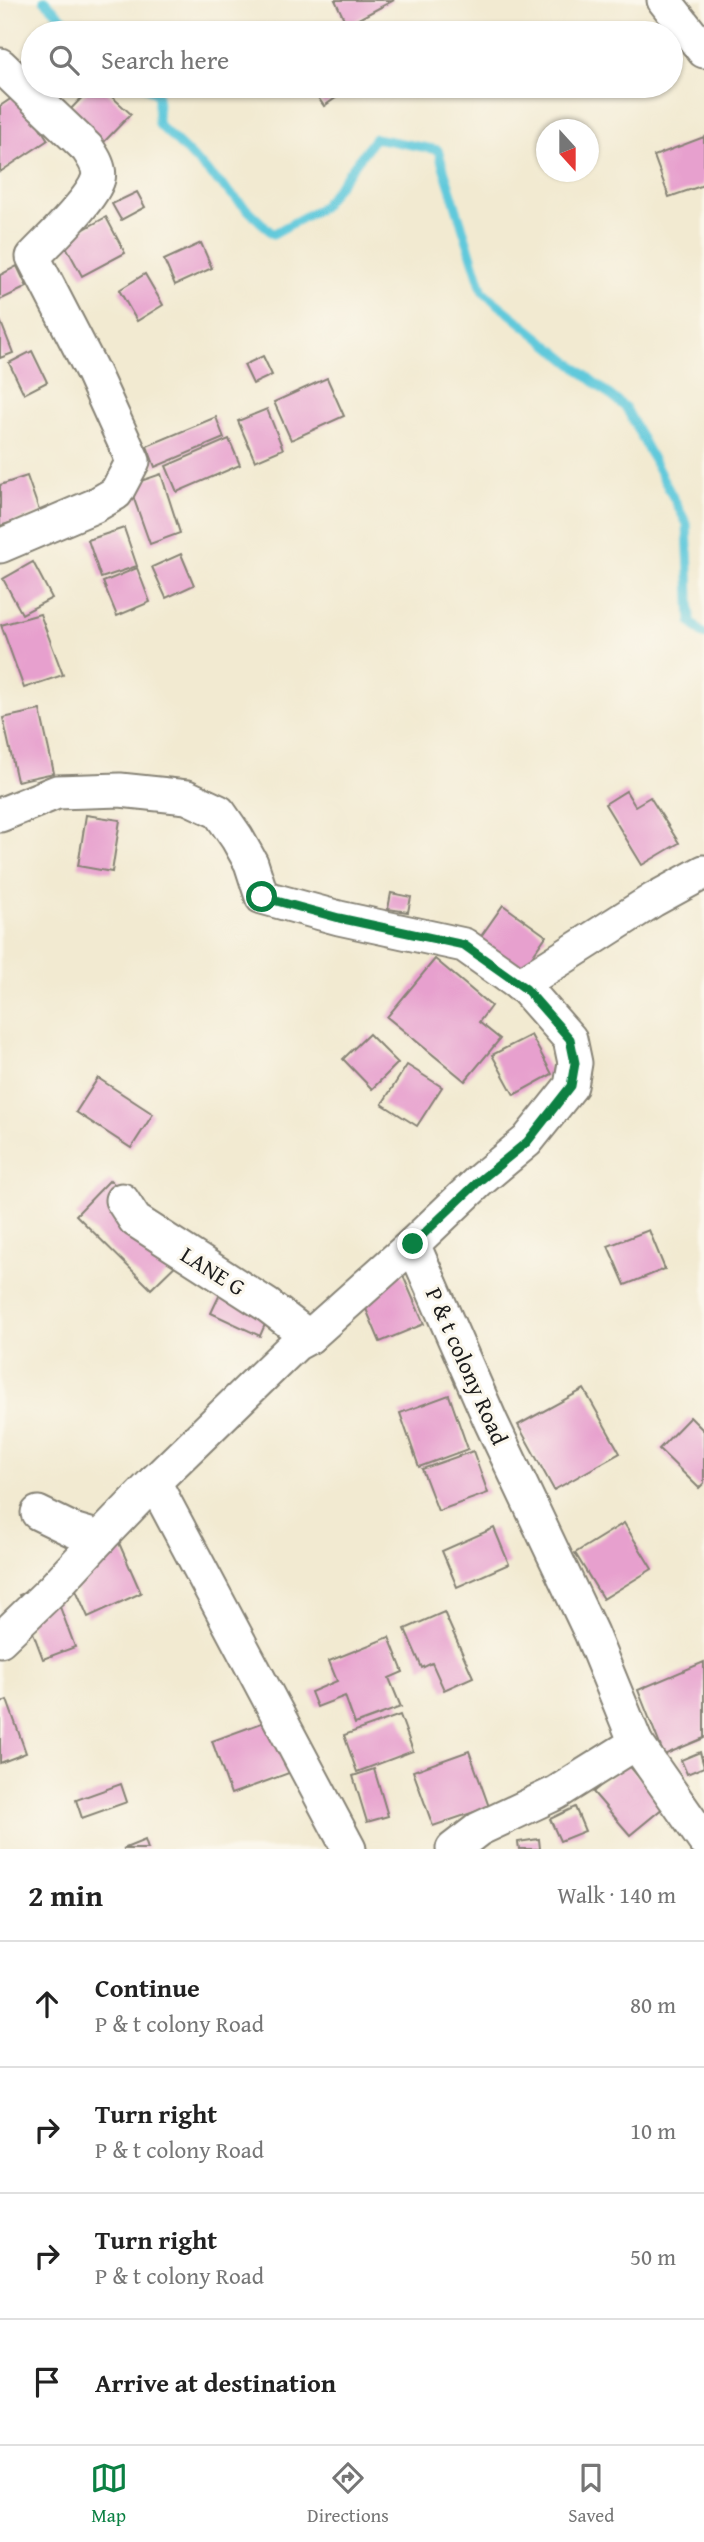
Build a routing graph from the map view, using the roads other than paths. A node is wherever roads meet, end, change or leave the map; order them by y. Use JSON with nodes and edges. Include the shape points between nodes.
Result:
{"nodes":[{"id":1,"x":664,"y":0,"type":"edge"},
{"id":2,"x":680,"y":21,"type":"edge"},
{"id":3,"x":683,"y":24,"type":"edge"},
{"id":4,"x":704,"y":51,"type":"edge"},
{"id":5,"x":4,"y":76,"type":"edge"},
{"id":6,"x":21,"y":91,"type":"edge"},
{"id":7,"x":30,"y":98,"type":"edge"},
{"id":8,"x":0,"y":546,"type":"edge"},
{"id":9,"x":0,"y":815,"type":"edge"},
{"id":10,"x":704,"y":872,"type":"edge"},
{"id":11,"x":520,"y":985,"type":"junction"},
{"id":12,"x":122,"y":1200,"type":"dead end"},
{"id":13,"x":413,"y":1244,"type":"junction"},
{"id":14,"x":309,"y":1338,"type":"junction"},
{"id":15,"x":154,"y":1482,"type":"junction"},
{"id":16,"x":38,"y":1513,"type":"dead end"},
{"id":17,"x":100,"y":1538,"type":"junction"},
{"id":18,"x":0,"y":1640,"type":"edge"},
{"id":19,"x":636,"y":1744,"type":"junction"},
{"id":20,"x":704,"y":1839,"type":"edge"},
{"id":21,"x":349,"y":1849,"type":"edge"},
{"id":22,"x":453,"y":1849,"type":"edge"}],
"edges":[{"from":1,"to":2,"type":"street"},
{"from":3,"to":4,"type":"street"},
{"from":5,"to":6,"type":"street"},
{"from":7,"to":8,"type":"street","via":[[88,148],[96,162],[98,179],[83,203],[33,257],[133,461],[116,493]]},
{"from":9,"to":11,"type":"street","via":[[57,792],[120,790],[187,797],[219,812],[251,863],[262,897],[464,945]]},
{"from":10,"to":11,"type":"street"},
{"from":11,"to":13,"type":"street","via":[[570,1039],[575,1063],[571,1086],[527,1142]]},
{"from":12,"to":14,"type":"street","name":"LANE G","via":[[135,1220],[267,1305]]},
{"from":13,"to":14,"type":"street"},
{"from":13,"to":19,"type":"street","name":"P & t colony Road","via":[[591,1633]]},
{"from":14,"to":15,"type":"street","via":[[296,1344]]},
{"from":15,"to":17,"type":"street"},
{"from":15,"to":21,"type":"street"},
{"from":16,"to":17,"type":"street"},
{"from":17,"to":18,"type":"street"},
{"from":19,"to":20,"type":"street","name":"P & t colony Road"},
{"from":19,"to":22,"type":"street","via":[[555,1793],[479,1829]]}]}
